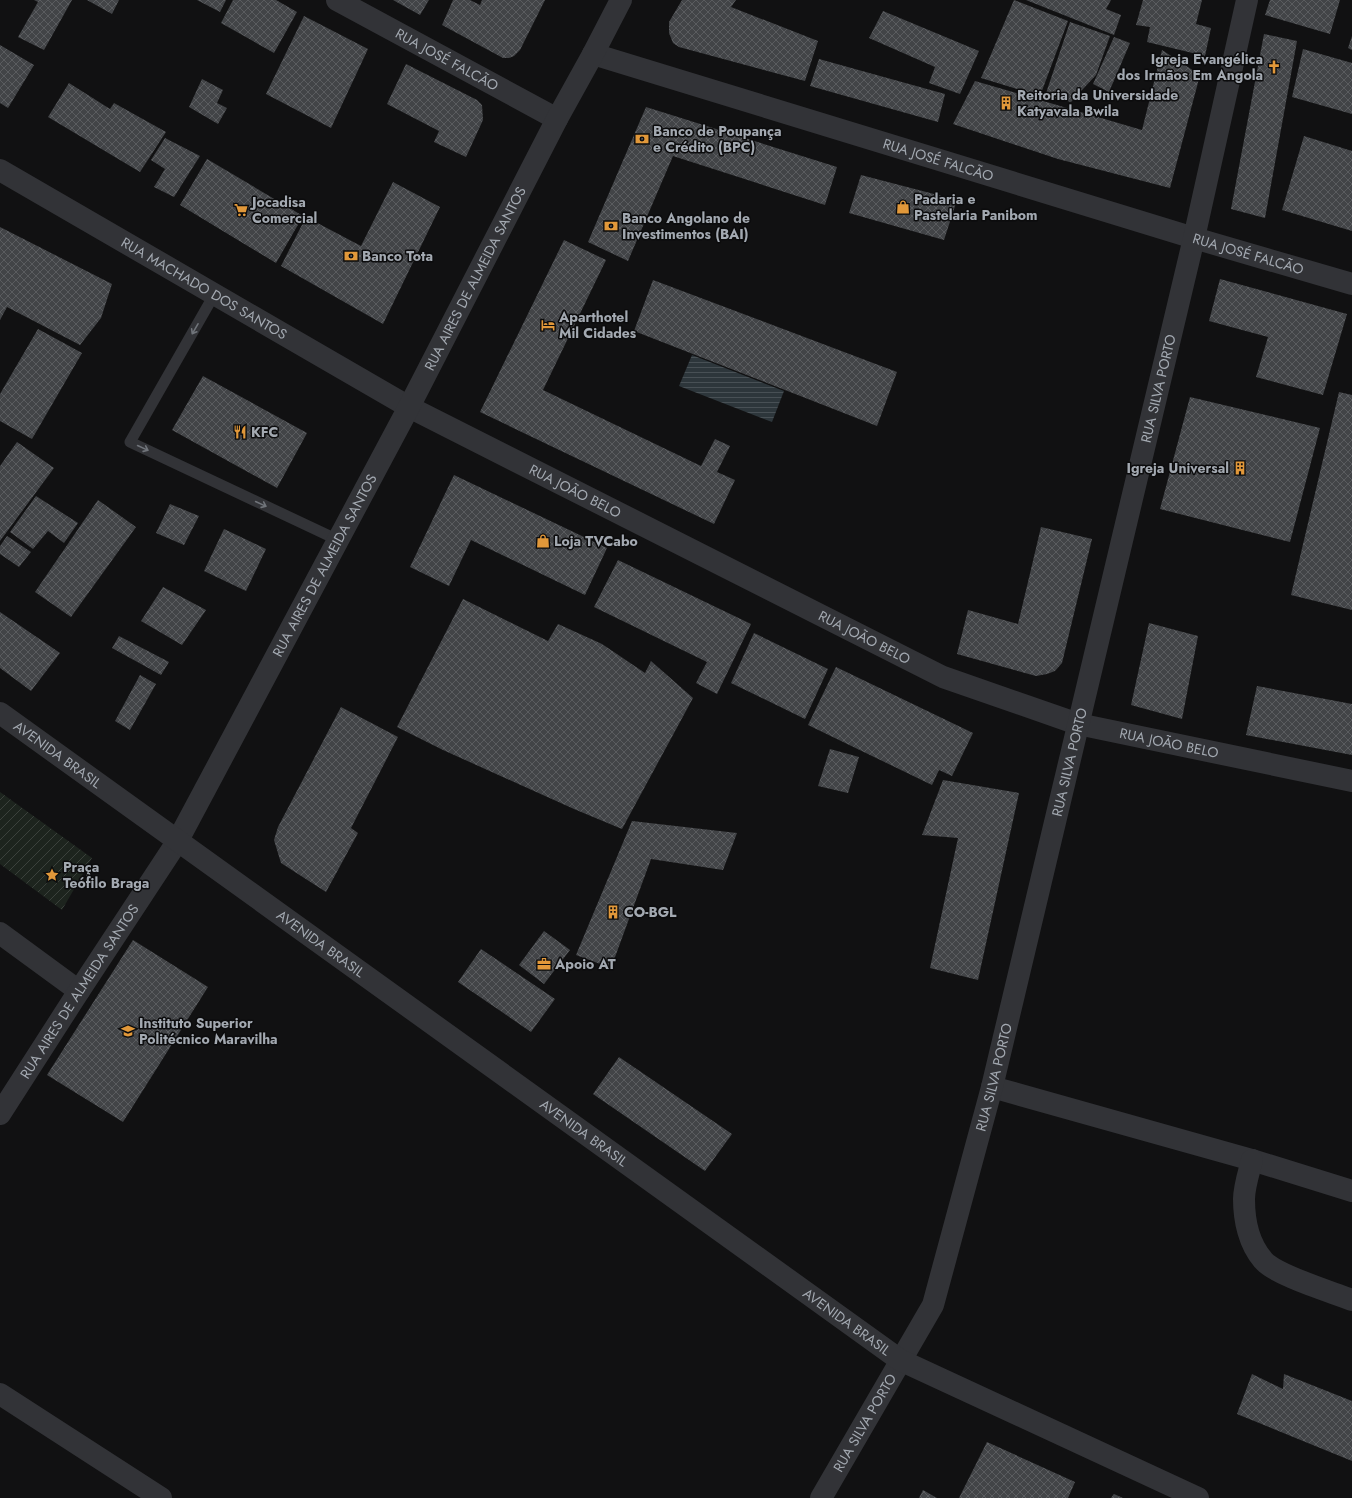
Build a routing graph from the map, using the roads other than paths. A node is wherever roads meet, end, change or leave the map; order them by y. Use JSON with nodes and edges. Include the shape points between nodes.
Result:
{"nodes":[{"id":1,"x":337,"y":0,"type":"edge"},
{"id":2,"x":621,"y":0,"type":"edge"},
{"id":3,"x":1247,"y":0,"type":"edge"},
{"id":4,"x":594,"y":54,"type":"junction"},
{"id":5,"x":557,"y":119,"type":"junction"},
{"id":6,"x":0,"y":170,"type":"edge"},
{"id":7,"x":1194,"y":238,"type":"junction"},
{"id":8,"x":1352,"y":284,"type":"edge"},
{"id":9,"x":214,"y":295,"type":"junction"},
{"id":10,"x":409,"y":407,"type":"junction"},
{"id":11,"x":338,"y":540,"type":"junction"},
{"id":12,"x":0,"y":713,"type":"edge"},
{"id":13,"x":1078,"y":724,"type":"junction"},
{"id":14,"x":1352,"y":781,"type":"edge"},
{"id":15,"x":177,"y":842,"type":"junction"},
{"id":16,"x":0,"y":933,"type":"edge"},
{"id":17,"x":79,"y":991,"type":"junction"},
{"id":18,"x":992,"y":1087,"type":"junction"},
{"id":19,"x":0,"y":1114,"type":"edge"},
{"id":20,"x":1252,"y":1160,"type":"junction"},
{"id":21,"x":1352,"y":1191,"type":"edge"},
{"id":22,"x":1352,"y":1300,"type":"edge"},
{"id":23,"x":900,"y":1360,"type":"junction"},
{"id":24,"x":0,"y":1394,"type":"edge"},
{"id":25,"x":161,"y":1498,"type":"edge"},
{"id":26,"x":820,"y":1498,"type":"edge"},
{"id":27,"x":1198,"y":1498,"type":"edge"}],
"edges":[{"from":1,"to":5,"type":"street","name":"RUA JOSÉ FALCÃO"},
{"from":2,"to":4,"type":"street","name":"RUA AIRES DE ALMEIDA SANTOS"},
{"from":3,"to":7,"type":"street","name":"RUA SILVA PORTO"},
{"from":4,"to":5,"type":"street","name":"RUA AIRES DE ALMEIDA SANTOS"},
{"from":4,"to":7,"type":"street","name":"RUA JOSÉ FALCÃO"},
{"from":5,"to":10,"type":"street","name":"RUA AIRES DE ALMEIDA SANTOS"},
{"from":6,"to":9,"type":"street","name":"RUA MACHADO DOS SANTOS"},
{"from":7,"to":8,"type":"street","name":"RUA JOSÉ FALCÃO"},
{"from":7,"to":13,"type":"street","name":"RUA SILVA PORTO"},
{"from":9,"to":10,"type":"street","name":"RUA MACHADO DOS SANTOS"},
{"from":9,"to":11,"type":"lane","one_way":true,"via":[[130,442]]},
{"from":10,"to":11,"type":"street","name":"RUA AIRES DE ALMEIDA SANTOS"},
{"from":10,"to":13,"type":"street","name":"RUA JOÃO BELO","via":[[943,677]]},
{"from":11,"to":15,"type":"street","name":"RUA AIRES DE ALMEIDA SANTOS"},
{"from":12,"to":15,"type":"street","name":"AVENIDA BRASIL"},
{"from":13,"to":14,"type":"street","name":"RUA JOÃO BELO"},
{"from":13,"to":18,"type":"street","name":"RUA SILVA PORTO"},
{"from":15,"to":17,"type":"street","name":"RUA AIRES DE ALMEIDA SANTOS"},
{"from":15,"to":23,"type":"street","name":"AVENIDA BRASIL"},
{"from":16,"to":17,"type":"street"},
{"from":17,"to":19,"type":"street","name":"RUA AIRES DE ALMEIDA SANTOS"},
{"from":18,"to":20,"type":"street"},
{"from":18,"to":23,"type":"street","name":"RUA SILVA PORTO","via":[[933,1305]]},
{"from":20,"to":21,"type":"street"},
{"from":20,"to":22,"type":"street","via":[[1244,1198],[1246,1221],[1252,1241],[1263,1260],[1278,1271]]},
{"from":23,"to":26,"type":"street","name":"RUA SILVA PORTO"},
{"from":23,"to":27,"type":"street","name":"AVENIDA BRASIL"},
{"from":24,"to":25,"type":"street"}]}
